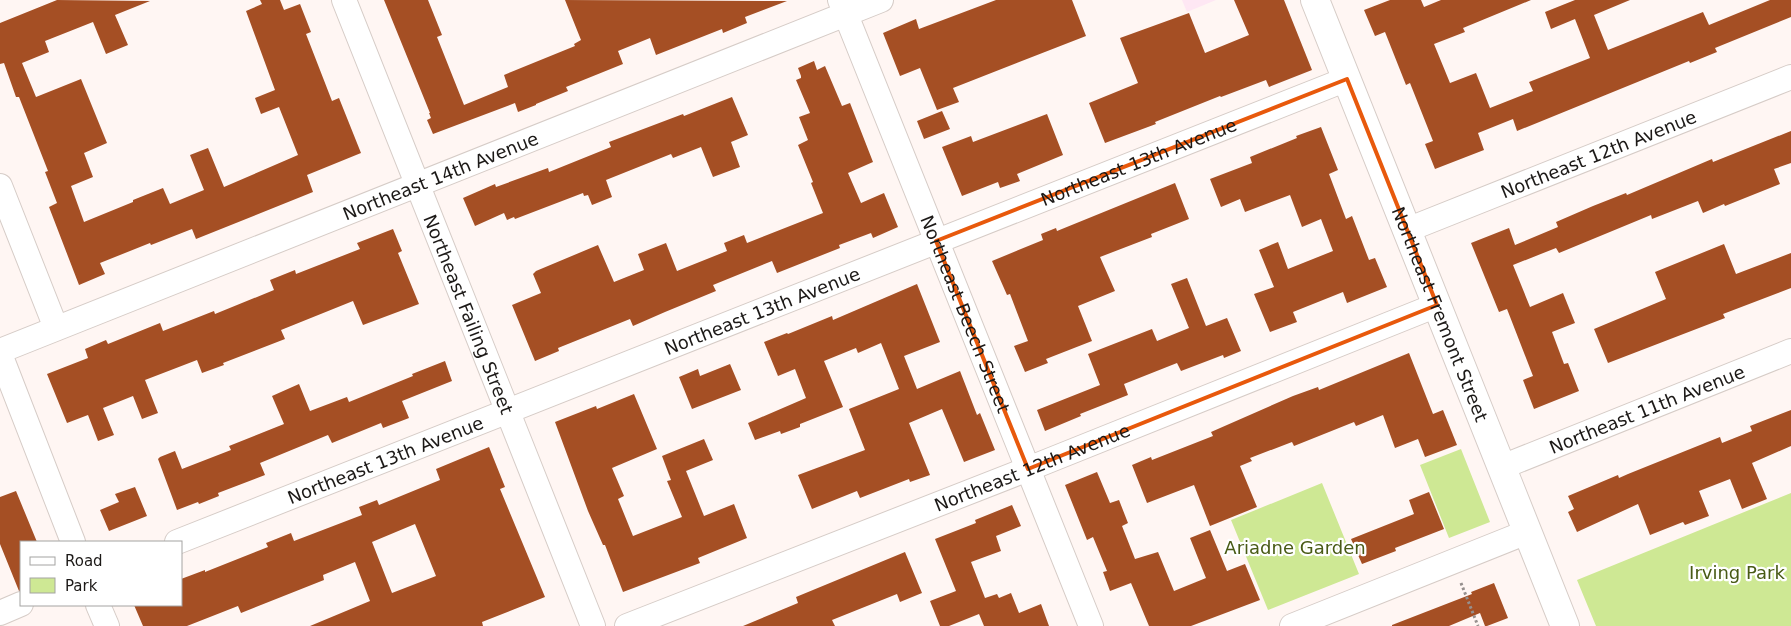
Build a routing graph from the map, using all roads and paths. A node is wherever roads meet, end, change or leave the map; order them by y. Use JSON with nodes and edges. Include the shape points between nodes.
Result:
{"nodes":[{"id":1,"x":344,"y":0,"type":"edge"},
{"id":2,"x":881,"y":0,"type":"edge"},
{"id":3,"x":1315,"y":0,"type":"edge"},
{"id":4,"x":843,"y":7,"type":"edge"},
{"id":5,"x":1791,"y":77,"type":"edge"},
{"id":6,"x":1347,"y":79,"type":"junction"},
{"id":7,"x":417,"y":185,"type":"junction"},
{"id":8,"x":0,"y":186,"type":"edge"},
{"id":9,"x":1407,"y":230,"type":"junction"},
{"id":10,"x":936,"y":241,"type":"junction"},
{"id":11,"x":1437,"y":305,"type":"junction"},
{"id":12,"x":56,"y":328,"type":"junction"},
{"id":13,"x":1791,"y":351,"type":"edge"},
{"id":14,"x":0,"y":353,"type":"edge"},
{"id":15,"x":508,"y":412,"type":"junction"},
{"id":16,"x":1502,"y":467,"type":"junction"},
{"id":17,"x":1028,"y":469,"type":"junction"},
{"id":18,"x":1527,"y":532,"type":"junction"},
{"id":19,"x":74,"y":541,"type":"edge"},
{"id":20,"x":180,"y":541,"type":"edge"},
{"id":21,"x":1452,"y":562,"type":"junction"},
{"id":22,"x":20,"y":604,"type":"edge"},
{"id":23,"x":98,"y":606,"type":"edge"},
{"id":24,"x":0,"y":612,"type":"edge"},
{"id":25,"x":1476,"y":621,"type":"junction"},
{"id":26,"x":1470,"y":624,"type":"dead end"},
{"id":27,"x":106,"y":626,"type":"edge"},
{"id":28,"x":594,"y":626,"type":"edge"},
{"id":29,"x":627,"y":626,"type":"edge"},
{"id":30,"x":1091,"y":626,"type":"edge"},
{"id":31,"x":1292,"y":626,"type":"edge"},
{"id":32,"x":1478,"y":626,"type":"edge"},
{"id":33,"x":1565,"y":626,"type":"edge"}],
"edges":[{"from":1,"to":7,"type":"street","name":"Northeast Failing Street"},
{"from":2,"to":4,"type":"street","name":"Northeast 14th Avenue"},
{"from":3,"to":6,"type":"main road","name":"Northeast Fremont Street"},
{"from":4,"to":7,"type":"street","name":"Northeast 14th Avenue"},
{"from":4,"to":10,"type":"street","name":"Northeast Beech Street"},
{"from":5,"to":9,"type":"street","name":"Northeast 12th Avenue"},
{"from":6,"to":9,"type":"main road","name":"Northeast Fremont Street"},
{"from":6,"to":10,"type":"street","name":"Northeast 13th Avenue"},
{"from":7,"to":12,"type":"street","name":"Northeast 14th Avenue"},
{"from":7,"to":15,"type":"street","name":"Northeast Failing Street"},
{"from":8,"to":12,"type":"street"},
{"from":9,"to":11,"type":"main road","name":"Northeast Fremont Street"},
{"from":10,"to":15,"type":"street","name":"Northeast 13th Avenue"},
{"from":10,"to":17,"type":"street","name":"Northeast Beech Street"},
{"from":11,"to":16,"type":"main road","name":"Northeast Fremont Street"},
{"from":11,"to":17,"type":"street","name":"Northeast 12th Avenue"},
{"from":12,"to":14,"type":"street","name":"Northeast 14th Avenue"},
{"from":13,"to":16,"type":"street","name":"Northeast 11th Avenue"},
{"from":14,"to":19,"type":"street"},
{"from":15,"to":20,"type":"street","name":"Northeast 13th Avenue"},
{"from":15,"to":28,"type":"street","name":"Northeast Failing Street"},
{"from":16,"to":18,"type":"main road","name":"Northeast Fremont Street"},
{"from":17,"to":29,"type":"street","name":"Northeast 12th Avenue"},
{"from":17,"to":30,"type":"street","name":"Northeast Beech Street"},
{"from":18,"to":21,"type":"street"},
{"from":18,"to":33,"type":"main road","name":"Northeast Fremont Street"},
{"from":21,"to":25,"type":"path"},
{"from":21,"to":31,"type":"street"},
{"from":22,"to":24,"type":"street"},
{"from":23,"to":27,"type":"street"},
{"from":25,"to":26,"type":"path"},
{"from":25,"to":32,"type":"path"}]}
